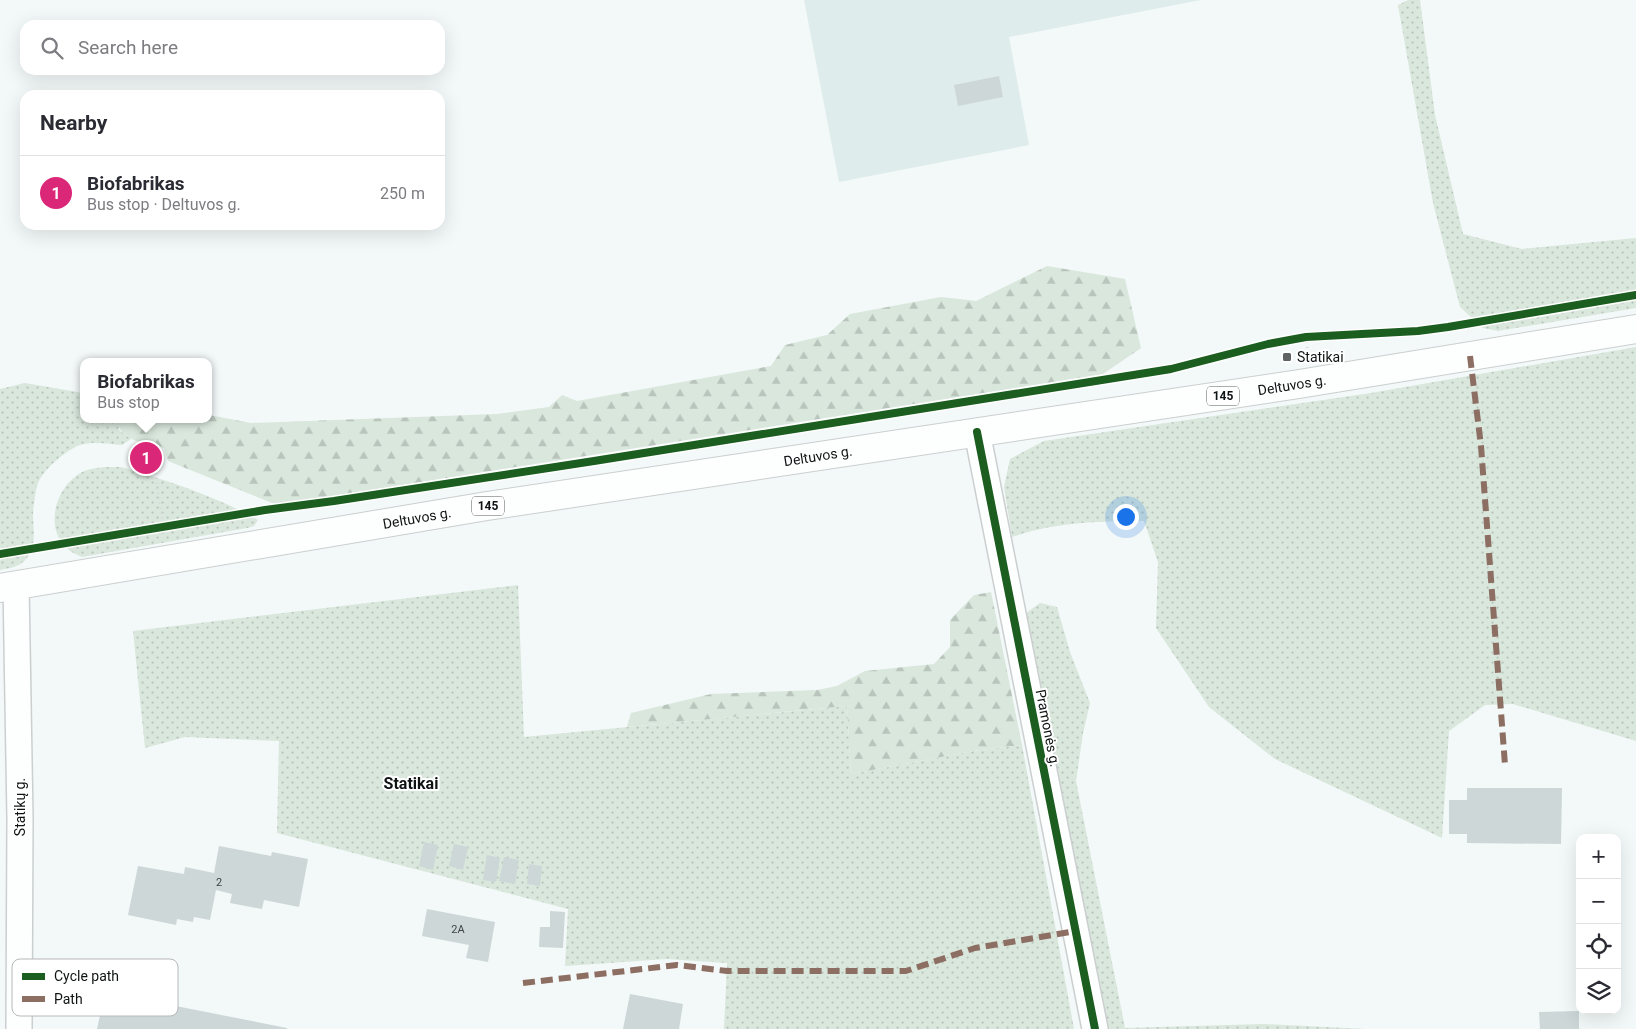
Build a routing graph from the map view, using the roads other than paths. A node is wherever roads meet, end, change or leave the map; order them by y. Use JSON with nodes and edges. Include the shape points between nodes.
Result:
{"nodes":[{"id":1,"x":1636,"y":329,"type":"edge"},
{"id":2,"x":977,"y":432,"type":"junction"},
{"id":3,"x":8,"y":587,"type":"edge"},
{"id":4,"x":19,"y":959,"type":"edge"},
{"id":5,"x":19,"y":1016,"type":"edge"},
{"id":6,"x":19,"y":1029,"type":"edge"},
{"id":7,"x":1095,"y":1029,"type":"edge"}],
"edges":[{"from":1,"to":2,"type":"main road","name":"Deltuvos g.","number":"145"},
{"from":2,"to":3,"type":"main road","name":"Deltuvos g.","number":"145","via":[[487,506]]},
{"from":2,"to":7,"type":"street","name":"Pramonės g."},
{"from":3,"to":4,"type":"street","name":"Statikų g.","via":[[20,819]]},
{"from":5,"to":6,"type":"street","name":"Statikų g."}]}
